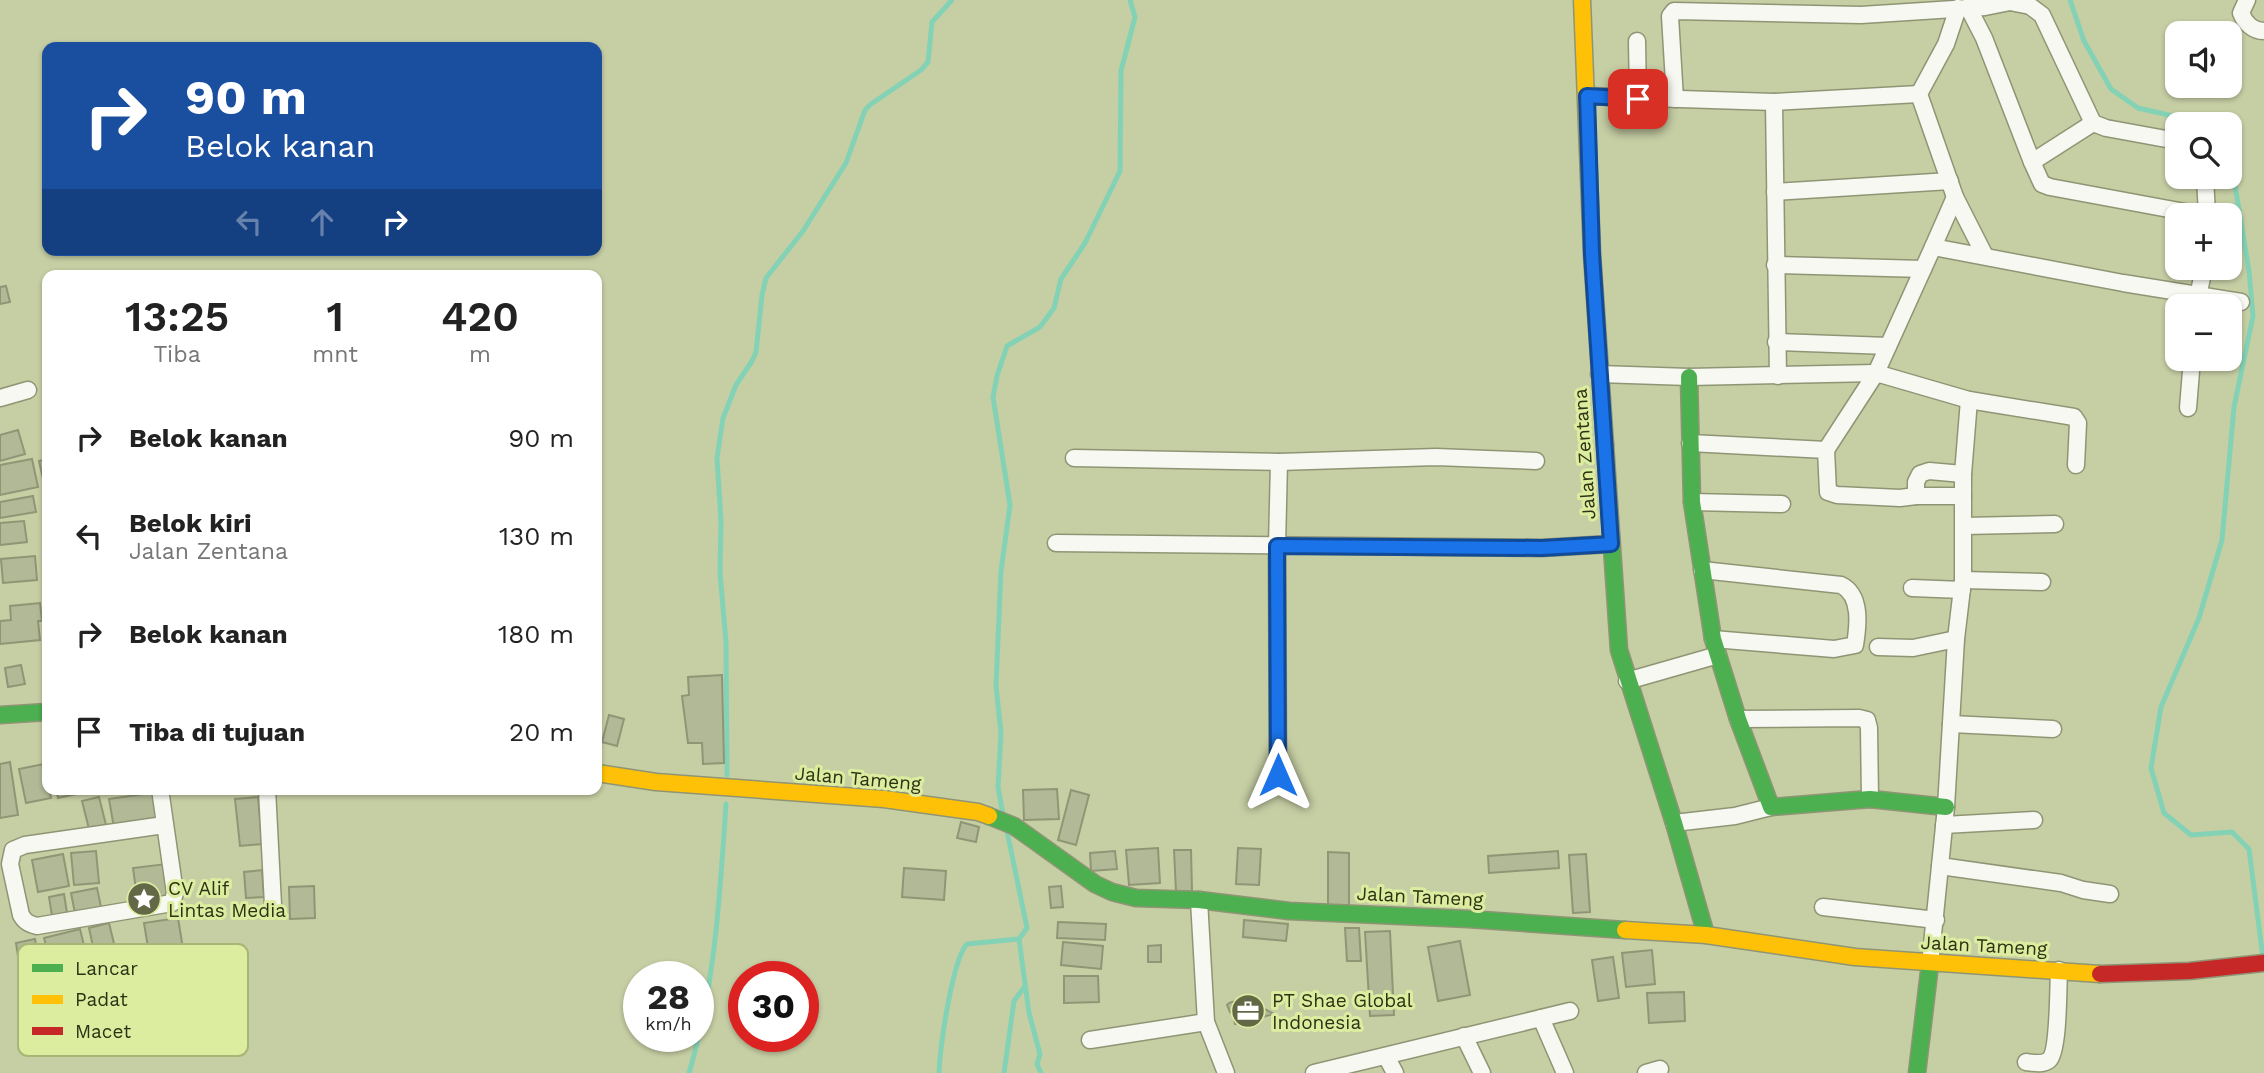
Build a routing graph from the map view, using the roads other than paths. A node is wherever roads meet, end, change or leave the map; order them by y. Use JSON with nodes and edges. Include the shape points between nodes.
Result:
{"nodes":[{"id":1,"x":1581,"y":0,"type":"edge"},
{"id":2,"x":2247,"y":0,"type":"edge"},
{"id":3,"x":2009,"y":1,"type":"edge"},
{"id":4,"x":1963,"y":8,"type":"junction"},
{"id":5,"x":2264,"y":32,"type":"edge"},
{"id":6,"x":1637,"y":41,"type":"dead end"},
{"id":7,"x":1919,"y":94,"type":"junction"},
{"id":8,"x":1587,"y":96,"type":"junction"},
{"id":9,"x":1638,"y":99,"type":"junction"},
{"id":10,"x":1675,"y":99,"type":"junction"},
{"id":11,"x":1774,"y":102,"type":"junction"},
{"id":12,"x":2093,"y":123,"type":"junction"},
{"id":13,"x":2165,"y":139,"type":"edge"},
{"id":14,"x":2032,"y":162,"type":"junction"},
{"id":15,"x":1950,"y":181,"type":"junction"},
{"id":16,"x":1775,"y":192,"type":"junction"},
{"id":17,"x":1955,"y":197,"type":"junction"},
{"id":18,"x":2165,"y":208,"type":"edge"},
{"id":19,"x":1933,"y":247,"type":"junction"},
{"id":20,"x":1986,"y":256,"type":"junction"},
{"id":21,"x":1775,"y":265,"type":"junction"},
{"id":22,"x":1923,"y":270,"type":"junction"},
{"id":23,"x":2169,"y":294,"type":"edge"},
{"id":24,"x":1776,"y":342,"type":"junction"},
{"id":25,"x":1888,"y":346,"type":"junction"},
{"id":26,"x":2191,"y":371,"type":"edge"},
{"id":27,"x":1875,"y":373,"type":"junction"},
{"id":28,"x":1599,"y":374,"type":"junction"},
{"id":29,"x":1778,"y":376,"type":"junction"},
{"id":30,"x":1689,"y":377,"type":"junction"},
{"id":31,"x":28,"y":390,"type":"dead end"},
{"id":32,"x":0,"y":398,"type":"edge"},
{"id":33,"x":1969,"y":400,"type":"junction"},
{"id":34,"x":2188,"y":408,"type":"dead end"},
{"id":35,"x":1690,"y":443,"type":"junction"},
{"id":36,"x":1826,"y":450,"type":"junction"},
{"id":37,"x":1074,"y":458,"type":"dead end"},
{"id":38,"x":1536,"y":461,"type":"dead end"},
{"id":39,"x":1279,"y":462,"type":"junction"},
{"id":40,"x":2076,"y":465,"type":"dead end"},
{"id":41,"x":1963,"y":474,"type":"junction"},
{"id":42,"x":1916,"y":496,"type":"junction"},
{"id":43,"x":1963,"y":496,"type":"junction"},
{"id":44,"x":1692,"y":502,"type":"junction"},
{"id":45,"x":1782,"y":504,"type":"dead end"},
{"id":46,"x":2055,"y":524,"type":"dead end"},
{"id":47,"x":1964,"y":526,"type":"junction"},
{"id":48,"x":1056,"y":543,"type":"dead end"},
{"id":49,"x":1611,"y":544,"type":"junction"},
{"id":50,"x":1277,"y":546,"type":"junction"},
{"id":51,"x":1702,"y":570,"type":"junction"},
{"id":52,"x":2042,"y":582,"type":"dead end"},
{"id":53,"x":1962,"y":585,"type":"junction"},
{"id":54,"x":1912,"y":588,"type":"dead end"},
{"id":55,"x":1956,"y":639,"type":"junction"},
{"id":56,"x":1716,"y":647,"type":"junction"},
{"id":57,"x":1878,"y":647,"type":"dead end"},
{"id":58,"x":1627,"y":681,"type":"junction"},
{"id":59,"x":0,"y":707,"type":"edge"},
{"id":60,"x":42,"y":712,"type":"edge"},
{"id":61,"x":0,"y":715,"type":"edge"},
{"id":62,"x":1738,"y":719,"type":"junction"},
{"id":63,"x":1951,"y":724,"type":"junction"},
{"id":64,"x":2053,"y":729,"type":"dead end"},
{"id":65,"x":602,"y":775,"type":"edge"},
{"id":66,"x":1278,"y":775,"type":"dead end"},
{"id":67,"x":161,"y":795,"type":"edge"},
{"id":68,"x":267,"y":795,"type":"edge"},
{"id":69,"x":1870,"y":799,"type":"junction"},
{"id":70,"x":1771,"y":807,"type":"junction"},
{"id":71,"x":1946,"y":807,"type":"junction"},
{"id":72,"x":2034,"y":820,"type":"dead end"},
{"id":73,"x":1674,"y":823,"type":"junction"},
{"id":74,"x":164,"y":825,"type":"junction"},
{"id":75,"x":1944,"y":825,"type":"junction"},
{"id":76,"x":1940,"y":866,"type":"junction"},
{"id":77,"x":2110,"y":894,"type":"dead end"},
{"id":78,"x":1199,"y":900,"type":"junction"},
{"id":79,"x":274,"y":905,"type":"dead end"},
{"id":80,"x":1823,"y":907,"type":"dead end"},
{"id":81,"x":1936,"y":920,"type":"junction"},
{"id":82,"x":1706,"y":935,"type":"junction"},
{"id":83,"x":2264,"y":962,"type":"edge"},
{"id":84,"x":1930,"y":964,"type":"junction"},
{"id":85,"x":2059,"y":970,"type":"junction"},
{"id":86,"x":1570,"y":1011,"type":"dead end"},
{"id":87,"x":1541,"y":1018,"type":"junction"},
{"id":88,"x":1206,"y":1022,"type":"junction"},
{"id":89,"x":1464,"y":1036,"type":"junction"},
{"id":90,"x":1090,"y":1040,"type":"dead end"},
{"id":91,"x":1386,"y":1056,"type":"junction"},
{"id":92,"x":2026,"y":1062,"type":"dead end"},
{"id":93,"x":1226,"y":1073,"type":"edge"},
{"id":94,"x":1314,"y":1073,"type":"edge"},
{"id":95,"x":1395,"y":1073,"type":"edge"},
{"id":96,"x":1482,"y":1073,"type":"edge"},
{"id":97,"x":1565,"y":1073,"type":"edge"},
{"id":98,"x":1917,"y":1073,"type":"edge"}],
"edges":[{"from":1,"to":8,"type":"street","name":"Jalan Zentana"},
{"from":2,"to":5,"type":"street","via":[[2241,13],[2246,23]]},
{"from":3,"to":4,"type":"street"},
{"from":3,"to":12,"type":"street","via":[[2030,6],[2042,15]]},
{"from":4,"to":7,"type":"street"},
{"from":4,"to":10,"type":"street","via":[[1861,15],[1674,11],[1670,16]]},
{"from":4,"to":14,"type":"street","via":[[1989,50]]},
{"from":6,"to":9,"type":"street"},
{"from":7,"to":11,"type":"street"},
{"from":7,"to":15,"type":"street"},
{"from":8,"to":9,"type":"street"},
{"from":8,"to":28,"type":"street","name":"Jalan Zentana"},
{"from":9,"to":10,"type":"street"},
{"from":10,"to":11,"type":"street"},
{"from":11,"to":16,"type":"street"},
{"from":12,"to":13,"type":"street"},
{"from":12,"to":14,"type":"street"},
{"from":14,"to":18,"type":"street","via":[[2042,184],[2049,187]]},
{"from":15,"to":16,"type":"street"},
{"from":15,"to":17,"type":"street"},
{"from":16,"to":21,"type":"street"},
{"from":17,"to":19,"type":"street"},
{"from":17,"to":20,"type":"street"},
{"from":19,"to":20,"type":"street"},
{"from":19,"to":22,"type":"street"},
{"from":20,"to":23,"type":"street"},
{"from":21,"to":22,"type":"street"},
{"from":21,"to":24,"type":"street"},
{"from":22,"to":25,"type":"street"},
{"from":24,"to":25,"type":"street"},
{"from":24,"to":29,"type":"street"},
{"from":25,"to":27,"type":"street"},
{"from":26,"to":34,"type":"street"},
{"from":27,"to":29,"type":"street"},
{"from":27,"to":33,"type":"street"},
{"from":27,"to":36,"type":"street"},
{"from":28,"to":30,"type":"street"},
{"from":28,"to":49,"type":"street","name":"Jalan Zentana"},
{"from":29,"to":30,"type":"street"},
{"from":30,"to":35,"type":"street"},
{"from":31,"to":32,"type":"street"},
{"from":33,"to":40,"type":"street","via":[[2074,417],[2078,423]]},
{"from":33,"to":41,"type":"street"},
{"from":35,"to":36,"type":"street"},
{"from":35,"to":44,"type":"street"},
{"from":36,"to":42,"type":"street","via":[[1828,492]]},
{"from":37,"to":39,"type":"street"},
{"from":38,"to":39,"type":"street","via":[[1436,457]]},
{"from":39,"to":50,"type":"street"},
{"from":41,"to":42,"type":"street","via":[[1920,474]]},
{"from":41,"to":43,"type":"street"},
{"from":42,"to":43,"type":"street"},
{"from":43,"to":47,"type":"street"},
{"from":44,"to":45,"type":"street"},
{"from":44,"to":51,"type":"street"},
{"from":46,"to":47,"type":"street"},
{"from":47,"to":53,"type":"street"},
{"from":48,"to":50,"type":"street"},
{"from":49,"to":50,"type":"street","via":[[1542,548]]},
{"from":49,"to":58,"type":"street","name":"Jalan Zentana","via":[[1619,650]]},
{"from":50,"to":66,"type":"street"},
{"from":51,"to":56,"type":"street"},
{"from":51,"to":56,"type":"street","via":[[1840,585],[1855,600],[1855,645],[1833,649]]},
{"from":52,"to":53,"type":"street"},
{"from":53,"to":54,"type":"street"},
{"from":53,"to":55,"type":"street"},
{"from":55,"to":57,"type":"street","via":[[1913,648]]},
{"from":55,"to":63,"type":"street"},
{"from":56,"to":58,"type":"street"},
{"from":56,"to":62,"type":"street"},
{"from":58,"to":73,"type":"street","name":"Jalan Zentana"},
{"from":59,"to":61,"type":"street"},
{"from":60,"to":61,"type":"street"},
{"from":62,"to":69,"type":"street","via":[[1867,720]]},
{"from":62,"to":70,"type":"street"},
{"from":63,"to":64,"type":"street"},
{"from":63,"to":71,"type":"street"},
{"from":65,"to":78,"type":"street","name":"Jalan Tameng","via":[[884,799],[978,812],[1014,826],[1112,892],[1136,898]]},
{"from":67,"to":74,"type":"street"},
{"from":68,"to":79,"type":"street"},
{"from":69,"to":70,"type":"street"},
{"from":69,"to":71,"type":"street"},
{"from":70,"to":73,"type":"street"},
{"from":71,"to":75,"type":"street"},
{"from":72,"to":75,"type":"street"},
{"from":73,"to":82,"type":"street","name":"Jalan Zentana"},
{"from":74,"to":74,"type":"street","via":[[13,850],[10,863],[24,920],[37,926],[170,904],[175,893]]},
{"from":75,"to":76,"type":"street"},
{"from":76,"to":77,"type":"street"},
{"from":76,"to":81,"type":"street"},
{"from":78,"to":82,"type":"street","name":"Jalan Tameng","via":[[1289,911]]},
{"from":78,"to":88,"type":"street"},
{"from":80,"to":81,"type":"street"},
{"from":81,"to":84,"type":"street"},
{"from":82,"to":84,"type":"street","name":"Jalan Tameng"},
{"from":83,"to":85,"type":"street","name":"Jalan Tameng","via":[[2113,975]]},
{"from":84,"to":85,"type":"street","name":"Jalan Tameng"},
{"from":84,"to":98,"type":"street"},
{"from":85,"to":92,"type":"street","via":[[2053,1052],[2044,1062]]},
{"from":86,"to":87,"type":"street"},
{"from":87,"to":89,"type":"street"},
{"from":87,"to":97,"type":"street"},
{"from":88,"to":90,"type":"street"},
{"from":88,"to":93,"type":"street"},
{"from":89,"to":91,"type":"street"},
{"from":89,"to":96,"type":"street"},
{"from":91,"to":94,"type":"street"},
{"from":91,"to":95,"type":"street"}]}
